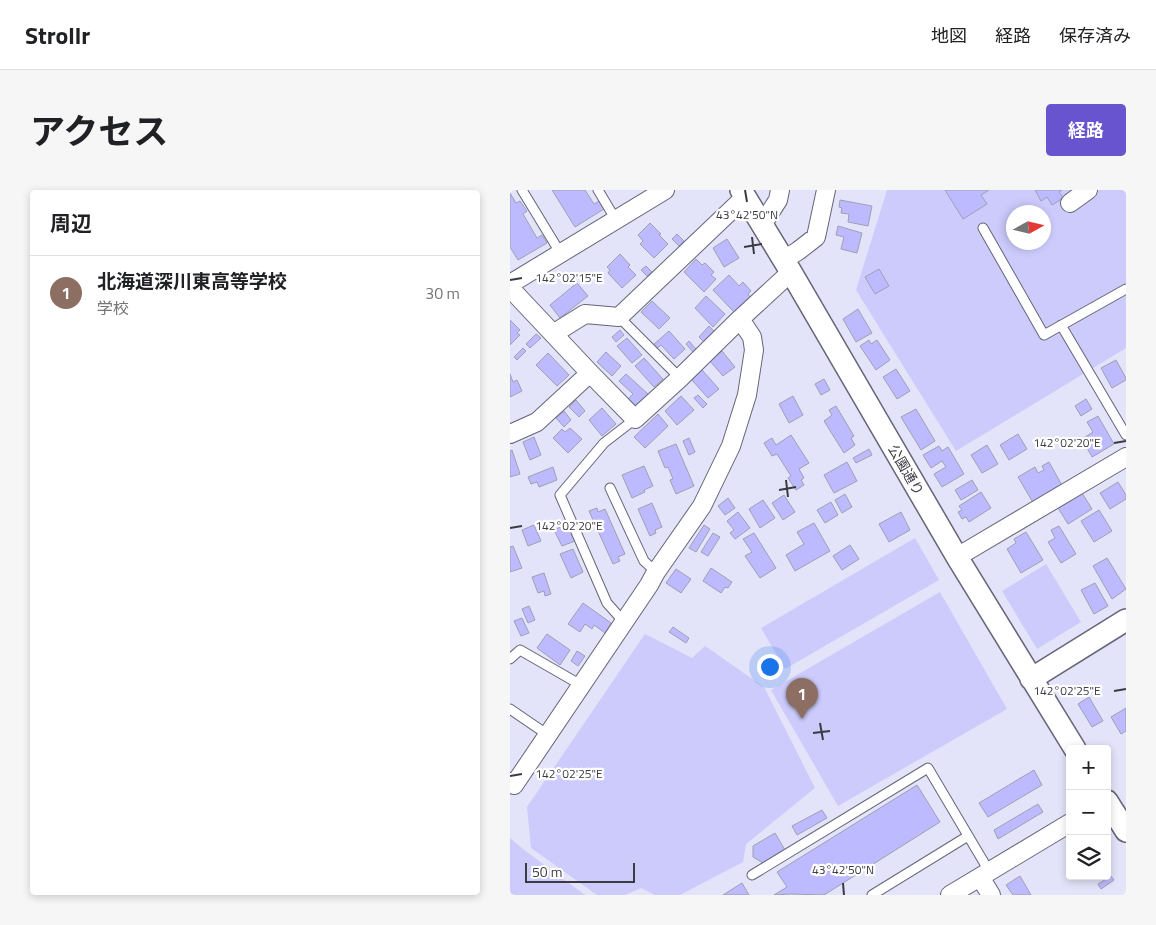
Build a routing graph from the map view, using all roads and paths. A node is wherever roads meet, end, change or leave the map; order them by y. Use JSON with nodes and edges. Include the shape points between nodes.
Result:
{"nodes":[{"id":1,"x":522,"y":190,"type":"edge"},
{"id":2,"x":598,"y":190,"type":"edge"},
{"id":3,"x":665,"y":190,"type":"edge"},
{"id":4,"x":780,"y":190,"type":"edge"},
{"id":5,"x":826,"y":190,"type":"edge"},
{"id":6,"x":1088,"y":190,"type":"edge"},
{"id":7,"x":743,"y":193,"type":"edge"},
{"id":8,"x":1070,"y":203,"type":"dead end"},
{"id":9,"x":616,"y":220,"type":"junction"},
{"id":10,"x":762,"y":224,"type":"junction"},
{"id":11,"x":983,"y":228,"type":"dead end"},
{"id":12,"x":561,"y":254,"type":"junction"},
{"id":13,"x":787,"y":266,"type":"junction"},
{"id":14,"x":510,"y":286,"type":"edge"},
{"id":15,"x":1126,"y":289,"type":"edge"},
{"id":16,"x":619,"y":317,"type":"junction"},
{"id":17,"x":740,"y":318,"type":"junction"},
{"id":18,"x":1061,"y":325,"type":"junction"},
{"id":19,"x":553,"y":334,"type":"junction"},
{"id":20,"x":590,"y":374,"type":"junction"},
{"id":21,"x":680,"y":378,"type":"junction"},
{"id":22,"x":635,"y":419,"type":"junction"},
{"id":23,"x":510,"y":434,"type":"edge"},
{"id":24,"x":1126,"y":435,"type":"edge"},
{"id":25,"x":1126,"y":457,"type":"edge"},
{"id":26,"x":610,"y":488,"type":"dead end"},
{"id":27,"x":957,"y":557,"type":"junction"},
{"id":28,"x":656,"y":572,"type":"junction"},
{"id":29,"x":1126,"y":620,"type":"edge"},
{"id":30,"x":624,"y":622,"type":"junction"},
{"id":31,"x":510,"y":659,"type":"edge"},
{"id":32,"x":1031,"y":679,"type":"junction"},
{"id":33,"x":581,"y":685,"type":"junction"},
{"id":34,"x":510,"y":710,"type":"edge"},
{"id":35,"x":548,"y":735,"type":"junction"},
{"id":36,"x":1072,"y":745,"type":"edge"},
{"id":37,"x":510,"y":782,"type":"edge"},
{"id":38,"x":1111,"y":807,"type":"edge"},
{"id":39,"x":1066,"y":825,"type":"edge"},
{"id":40,"x":1126,"y":831,"type":"edge"},
{"id":41,"x":968,"y":836,"type":"junction"},
{"id":42,"x":984,"y":874,"type":"junction"},
{"id":43,"x":752,"y":875,"type":"dead end"},
{"id":44,"x":872,"y":895,"type":"edge"},
{"id":45,"x":950,"y":895,"type":"edge"},
{"id":46,"x":991,"y":895,"type":"edge"}],
"edges":[{"from":1,"to":12,"type":"lane"},
{"from":2,"to":9,"type":"lane"},
{"from":3,"to":9,"type":"street"},
{"from":4,"to":10,"type":"street","via":[[778,200]]},
{"from":5,"to":13,"type":"street","via":[[816,236],[798,251]]},
{"from":6,"to":8,"type":"street"},
{"from":7,"to":10,"type":"street","name":"公園通り"},
{"from":7,"to":16,"type":"street"},
{"from":9,"to":12,"type":"street"},
{"from":10,"to":13,"type":"street","name":"公園通り"},
{"from":11,"to":18,"type":"lane","via":[[1044,335]]},
{"from":12,"to":14,"type":"street"},
{"from":13,"to":17,"type":"street"},
{"from":13,"to":27,"type":"street","name":"公園通り"},
{"from":14,"to":19,"type":"street"},
{"from":15,"to":18,"type":"lane"},
{"from":16,"to":19,"type":"street","via":[[585,314]]},
{"from":16,"to":21,"type":"lane"},
{"from":17,"to":21,"type":"street"},
{"from":17,"to":28,"type":"street","via":[[752,337],[754,350],[747,395],[731,446],[702,506]]},
{"from":18,"to":24,"type":"lane"},
{"from":19,"to":20,"type":"street"},
{"from":20,"to":22,"type":"street"},
{"from":20,"to":23,"type":"street","via":[[537,422]]},
{"from":21,"to":22,"type":"street"},
{"from":22,"to":30,"type":"lane","via":[[604,443],[560,495],[607,604]]},
{"from":25,"to":27,"type":"street"},
{"from":26,"to":28,"type":"lane","via":[[644,561]]},
{"from":27,"to":32,"type":"street","name":"公園通り"},
{"from":28,"to":30,"type":"street"},
{"from":29,"to":32,"type":"street"},
{"from":30,"to":33,"type":"street"},
{"from":31,"to":33,"type":"lane","via":[[520,650]]},
{"from":32,"to":36,"type":"street","name":"公園通り"},
{"from":33,"to":35,"type":"street"},
{"from":34,"to":35,"type":"lane"},
{"from":35,"to":37,"type":"street","via":[[514,785]]},
{"from":38,"to":40,"type":"street"},
{"from":39,"to":42,"type":"street"},
{"from":41,"to":42,"type":"lane"},
{"from":41,"to":43,"type":"lane","via":[[928,768]]},
{"from":41,"to":44,"type":"lane"},
{"from":42,"to":45,"type":"street"},
{"from":42,"to":46,"type":"street"}]}
